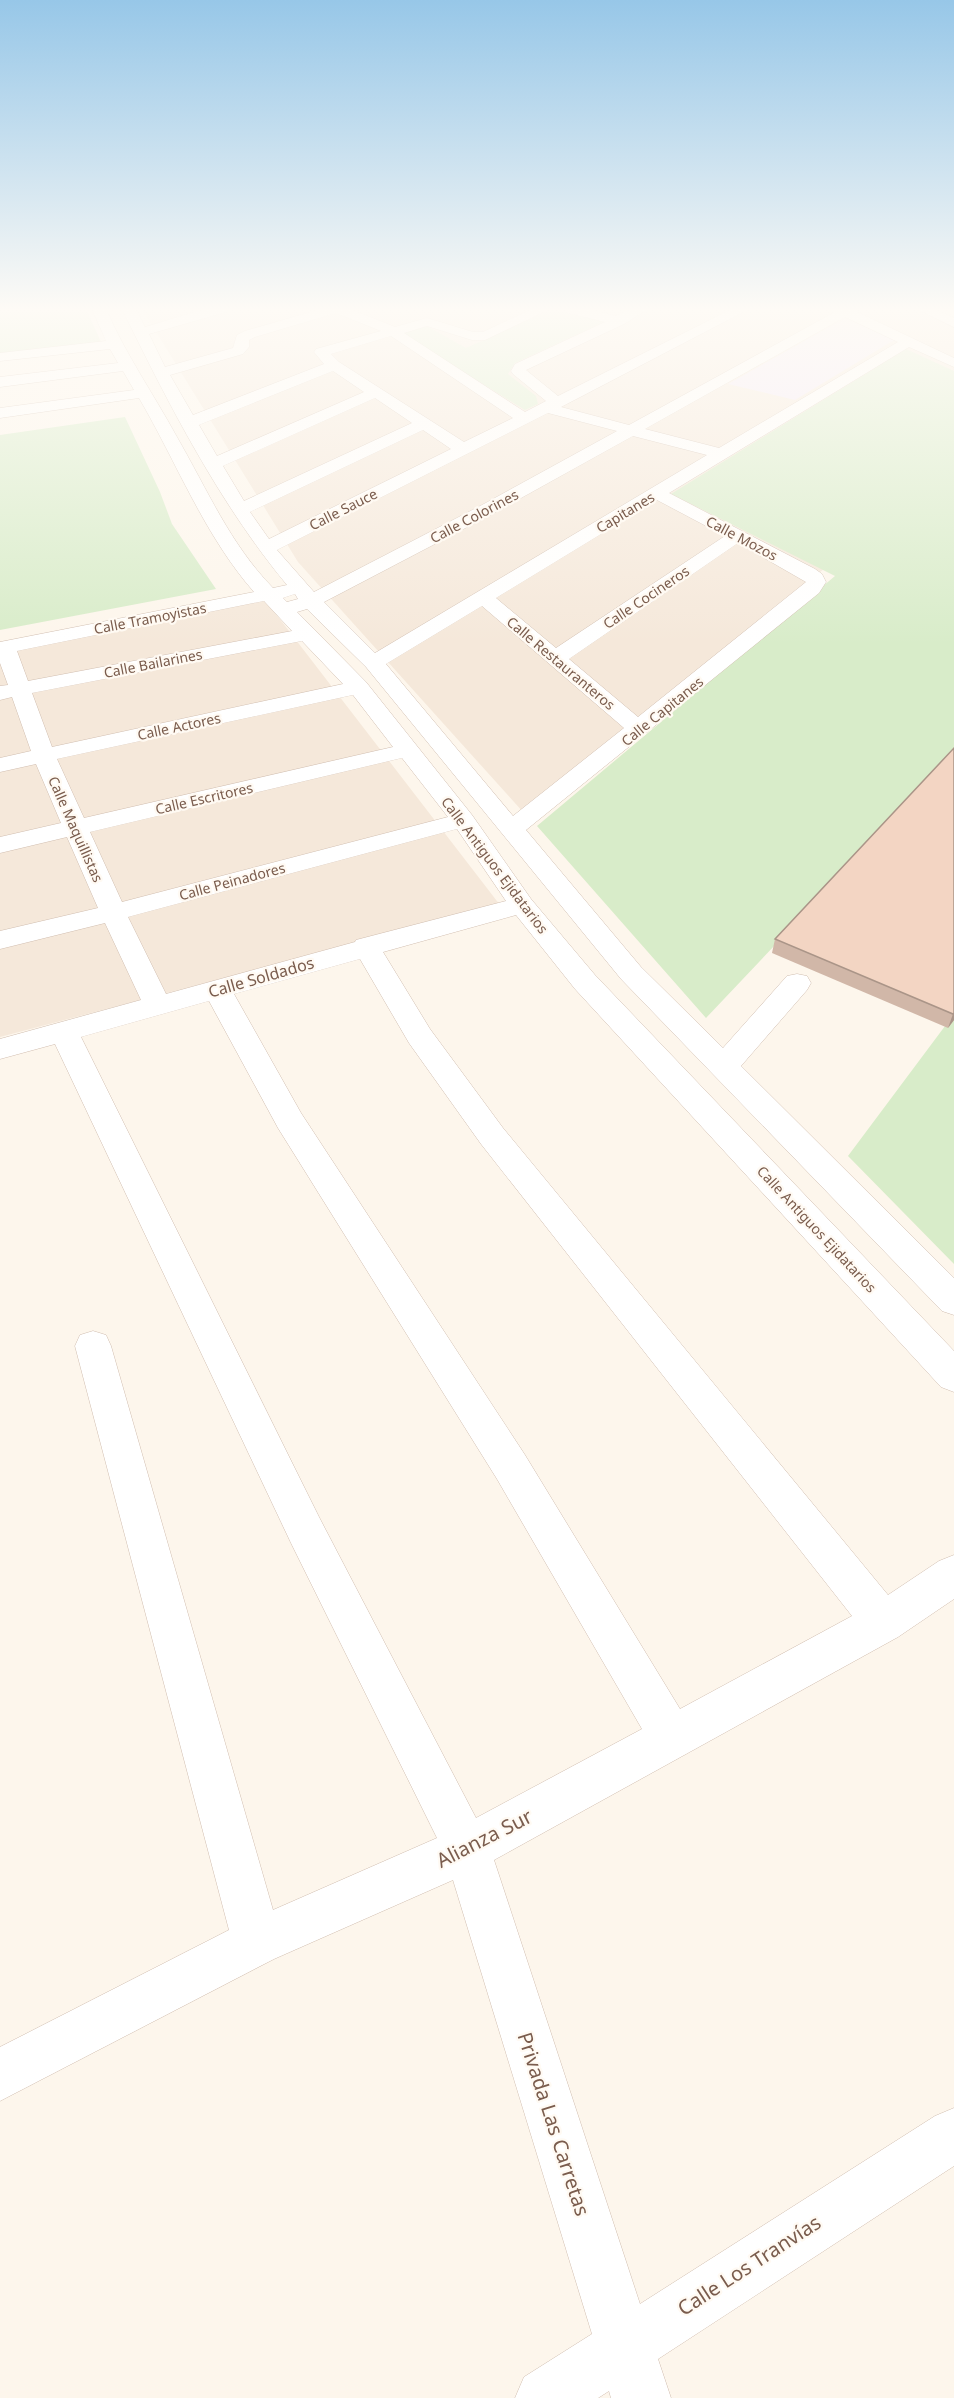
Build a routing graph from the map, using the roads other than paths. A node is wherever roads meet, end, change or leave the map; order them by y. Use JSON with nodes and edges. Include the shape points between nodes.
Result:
{"nodes":[{"id":1,"x":159,"y":421,"type":"edge"},
{"id":2,"x":311,"y":421,"type":"edge"},
{"id":3,"x":417,"y":421,"type":"edge"},
{"id":4,"x":521,"y":421,"type":"edge"},
{"id":5,"x":603,"y":421,"type":"edge"},
{"id":6,"x":645,"y":421,"type":"edge"},
{"id":7,"x":775,"y":421,"type":"edge"},
{"id":8,"x":191,"y":422,"type":"edge"},
{"id":9,"x":422,"y":424,"type":"junction"},
{"id":10,"x":630,"y":429,"type":"junction"},
{"id":11,"x":462,"y":449,"type":"junction"},
{"id":12,"x":721,"y":453,"type":"junction"},
{"id":13,"x":215,"y":463,"type":"junction"},
{"id":14,"x":657,"y":493,"type":"junction"},
{"id":15,"x":240,"y":510,"type":"junction"},
{"id":16,"x":737,"y":536,"type":"junction"},
{"id":17,"x":266,"y":548,"type":"junction"},
{"id":18,"x":302,"y":590,"type":"junction"},
{"id":19,"x":812,"y":590,"type":"joint"},
{"id":20,"x":270,"y":596,"type":"junction"},
{"id":21,"x":482,"y":596,"type":"junction"},
{"id":22,"x":306,"y":634,"type":"junction"},
{"id":23,"x":2,"y":643,"type":"edge"},
{"id":24,"x":556,"y":658,"type":"junction"},
{"id":25,"x":374,"y":663,"type":"junction"},
{"id":26,"x":358,"y":687,"type":"junction"},
{"id":27,"x":10,"y":691,"type":"edge"},
{"id":28,"x":639,"y":729,"type":"junction"},
{"id":29,"x":408,"y":750,"type":"junction"},
{"id":30,"x":44,"y":756,"type":"junction"},
{"id":31,"x":0,"y":765,"type":"edge"},
{"id":32,"x":463,"y":820,"type":"junction"},
{"id":33,"x":76,"y":828,"type":"junction"},
{"id":34,"x":511,"y":830,"type":"junction"},
{"id":35,"x":0,"y":845,"type":"edge"},
{"id":36,"x":522,"y":905,"type":"junction"},
{"id":37,"x":113,"y":913,"type":"junction"},
{"id":38,"x":0,"y":940,"type":"edge"},
{"id":39,"x":366,"y":946,"type":"junction"},
{"id":40,"x":797,"y":983,"type":"dead end"},
{"id":41,"x":217,"y":989,"type":"junction"},
{"id":42,"x":158,"y":1006,"type":"junction"},
{"id":43,"x":64,"y":1032,"type":"junction"},
{"id":44,"x":0,"y":1049,"type":"edge"},
{"id":45,"x":723,"y":1067,"type":"junction"},
{"id":46,"x":954,"y":1301,"type":"edge"},
{"id":47,"x":93,"y":1346,"type":"dead end"},
{"id":48,"x":954,"y":1376,"type":"edge"},
{"id":49,"x":954,"y":1575,"type":"edge"},
{"id":50,"x":884,"y":1622,"type":"junction"},
{"id":51,"x":671,"y":1736,"type":"junction"},
{"id":52,"x":467,"y":1849,"type":"junction"},
{"id":53,"x":256,"y":1941,"type":"junction"},
{"id":54,"x":0,"y":2075,"type":"edge"},
{"id":55,"x":954,"y":2134,"type":"edge"},
{"id":56,"x":624,"y":2345,"type":"junction"},
{"id":57,"x":545,"y":2398,"type":"edge"},
{"id":58,"x":641,"y":2398,"type":"edge"}],
"edges":[{"from":1,"to":20,"type":"street","name":"Calle Antiguos Ejidatarios","via":[[219,532]]},
{"from":2,"to":13,"type":"street"},
{"from":3,"to":9,"type":"street"},
{"from":4,"to":11,"type":"street","name":"Calle Sauce"},
{"from":5,"to":10,"type":"street"},
{"from":6,"to":10,"type":"street","name":"Calle Colorines"},
{"from":7,"to":12,"type":"street","name":"Capitanes"},
{"from":8,"to":13,"type":"street","name":"Calle Antiguos Ejidatarios"},
{"from":9,"to":11,"type":"street"},
{"from":9,"to":15,"type":"street"},
{"from":10,"to":12,"type":"street"},
{"from":10,"to":18,"type":"street","name":"Calle Colorines","via":[[488,509]]},
{"from":11,"to":17,"type":"street","name":"Calle Sauce"},
{"from":12,"to":14,"type":"street","name":"Capitanes"},
{"from":13,"to":15,"type":"street","name":"Calle Antiguos Ejidatarios"},
{"from":14,"to":16,"type":"street","name":"Calle Mozos"},
{"from":14,"to":21,"type":"street","name":"Capitanes"},
{"from":15,"to":17,"type":"street","name":"Calle Antiguos Ejidatarios"},
{"from":16,"to":19,"type":"street","name":"Calle Mozos","via":[[815,578]]},
{"from":16,"to":24,"type":"street","name":"Calle Cocineros"},
{"from":17,"to":18,"type":"street","name":"Calle Antiguos Ejidatarios"},
{"from":18,"to":20,"type":"street","name":"Calle Tramoyistas"},
{"from":18,"to":25,"type":"street","name":"Calle Antiguos Ejidatarios"},
{"from":19,"to":28,"type":"street","name":"Calle Capitanes"},
{"from":20,"to":22,"type":"street","name":"Calle Antiguos Ejidatarios"},
{"from":20,"to":23,"type":"street","name":"Calle Tramoyistas"},
{"from":21,"to":24,"type":"street","name":"Calle Restauranteros"},
{"from":21,"to":25,"type":"street","name":"Capitanes"},
{"from":22,"to":26,"type":"street","name":"Calle Antiguos Ejidatarios"},
{"from":22,"to":27,"type":"street","name":"Calle Bailarines"},
{"from":23,"to":27,"type":"street","name":"Calle Maquillistas"},
{"from":24,"to":28,"type":"street","name":"Calle Restauranteros"},
{"from":25,"to":34,"type":"street","name":"Calle Antiguos Ejidatarios"},
{"from":26,"to":29,"type":"street","name":"Calle Antiguos Ejidatarios"},
{"from":26,"to":30,"type":"street","name":"Calle Actores"},
{"from":27,"to":30,"type":"street","name":"Calle Maquillistas"},
{"from":28,"to":34,"type":"street","name":"Calle Capitanes"},
{"from":29,"to":32,"type":"street","name":"Calle Antiguos Ejidatarios"},
{"from":29,"to":33,"type":"street","name":"Calle Escritores"},
{"from":30,"to":31,"type":"street","name":"Calle Actores"},
{"from":30,"to":33,"type":"street","name":"Calle Maquillistas"},
{"from":32,"to":36,"type":"street","name":"Calle Antiguos Ejidatarios"},
{"from":32,"to":37,"type":"street","name":"Calle Peinadores"},
{"from":33,"to":35,"type":"street","name":"Calle Escritores"},
{"from":33,"to":37,"type":"street","name":"Calle Maquillistas"},
{"from":34,"to":45,"type":"street","name":"Calle Antiguos Ejidatarios","via":[[632,973]]},
{"from":36,"to":39,"type":"street","name":"Calle Soldados"},
{"from":36,"to":48,"type":"street","name":"Calle Antiguos Ejidatarios","via":[[594,991]]},
{"from":37,"to":38,"type":"street","name":"Calle Peinadores"},
{"from":37,"to":42,"type":"street","name":"Calle Maquillistas"},
{"from":39,"to":41,"type":"street","name":"Calle Soldados"},
{"from":39,"to":50,"type":"street","via":[[419,1036],[492,1136]]},
{"from":40,"to":45,"type":"street"},
{"from":41,"to":42,"type":"street","name":"Calle Soldados"},
{"from":41,"to":51,"type":"street","via":[[289,1119],[511,1467]]},
{"from":42,"to":43,"type":"street","name":"Calle Soldados"},
{"from":43,"to":44,"type":"street","name":"Calle Soldados"},
{"from":43,"to":52,"type":"street","name":"Privada Las Carretas","via":[[305,1530]]},
{"from":45,"to":46,"type":"street","name":"Calle Antiguos Ejidatarios"},
{"from":47,"to":53,"type":"street"},
{"from":49,"to":50,"type":"street","name":"Alianza Sur"},
{"from":50,"to":51,"type":"street","name":"Alianza Sur"},
{"from":51,"to":52,"type":"street","name":"Alianza Sur"},
{"from":52,"to":53,"type":"street","name":"Alianza Sur"},
{"from":52,"to":56,"type":"street","name":"Privada Las Carretas"},
{"from":53,"to":54,"type":"street","name":"Alianza Sur"},
{"from":55,"to":56,"type":"street","name":"Calle Los Tranvías"},
{"from":56,"to":57,"type":"street","name":"Calle Los Tranvías"},
{"from":56,"to":58,"type":"street","name":"Privada Las Carretas"}]}
